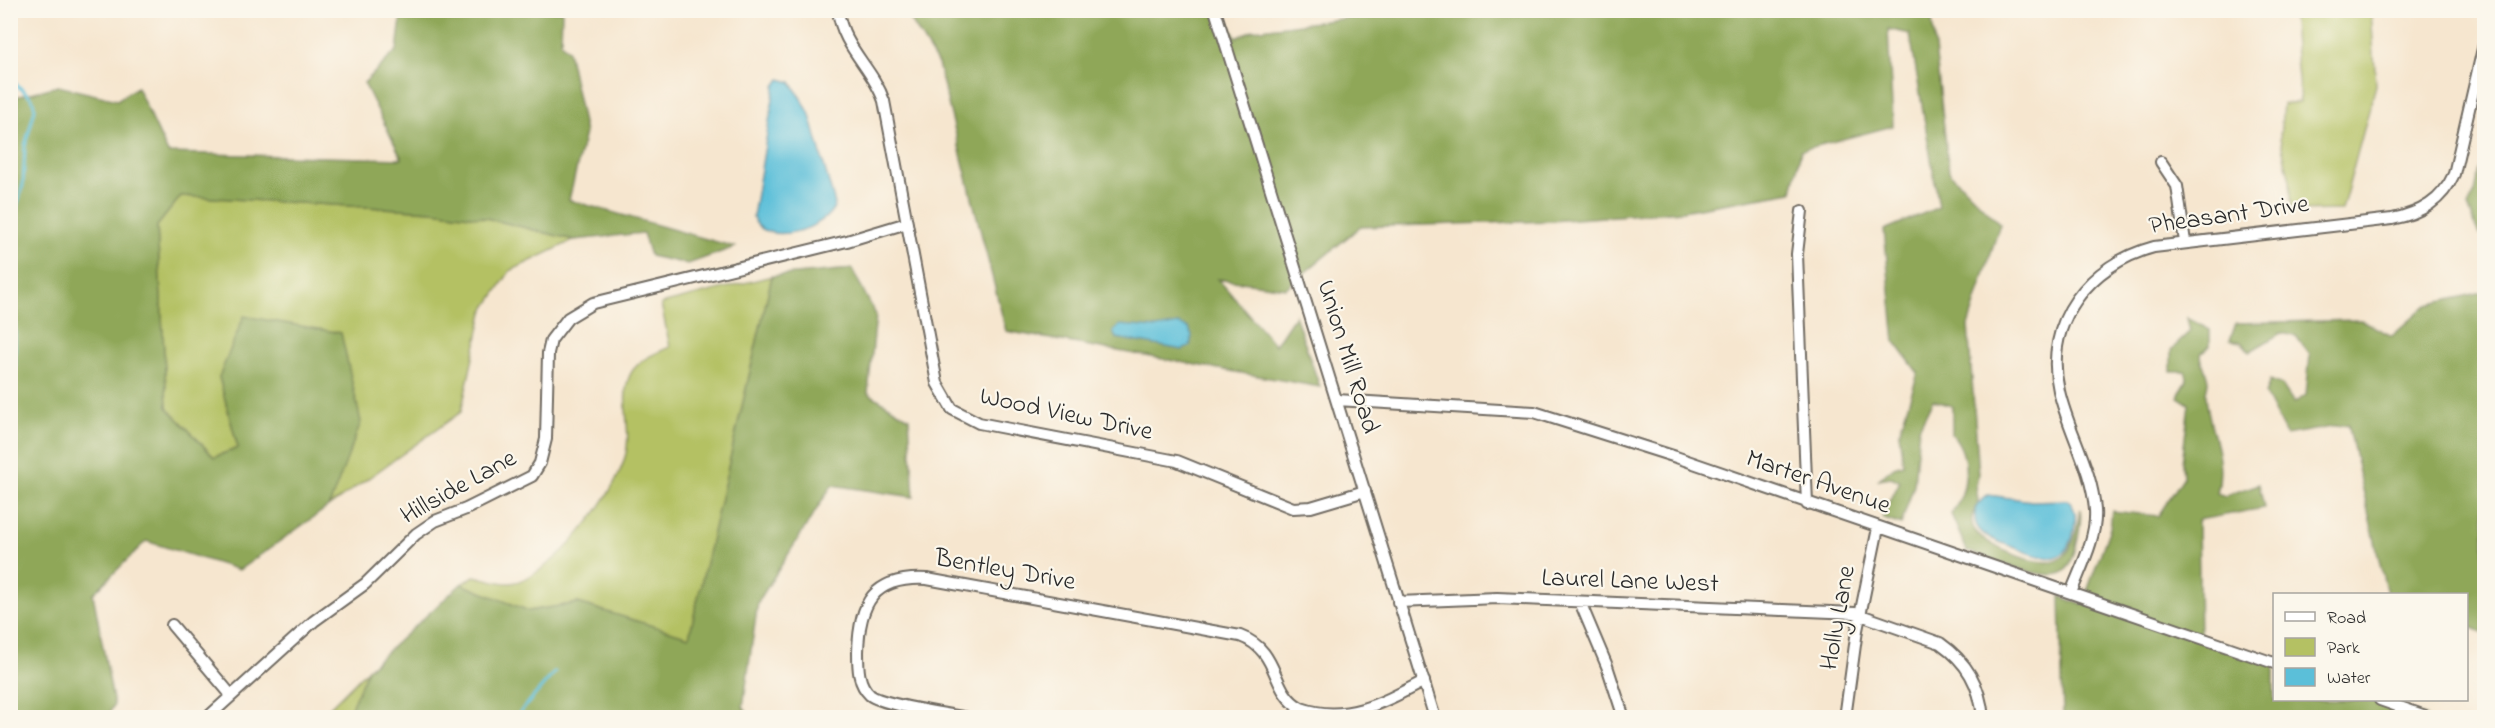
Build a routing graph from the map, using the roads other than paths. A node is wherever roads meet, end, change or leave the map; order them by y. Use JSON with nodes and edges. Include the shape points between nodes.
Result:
{"nodes":[{"id":1,"x":838,"y":10,"type":"edge"},
{"id":2,"x":1215,"y":10,"type":"edge"},
{"id":3,"x":2484,"y":44,"type":"edge"},
{"id":4,"x":2161,"y":162,"type":"dead end"},
{"id":5,"x":1802,"y":211,"type":"dead end"},
{"id":6,"x":907,"y":224,"type":"junction"},
{"id":7,"x":2185,"y":242,"type":"junction"},
{"id":8,"x":1337,"y":400,"type":"junction"},
{"id":9,"x":1365,"y":491,"type":"junction"},
{"id":10,"x":1807,"y":504,"type":"junction"},
{"id":11,"x":1878,"y":528,"type":"junction"},
{"id":12,"x":2071,"y":593,"type":"junction"},
{"id":13,"x":1398,"y":602,"type":"junction"},
{"id":14,"x":1580,"y":602,"type":"junction"},
{"id":15,"x":1861,"y":615,"type":"junction"},
{"id":16,"x":172,"y":625,"type":"dead end"},
{"id":17,"x":2273,"y":663,"type":"edge"},
{"id":18,"x":1424,"y":681,"type":"junction"},
{"id":19,"x":231,"y":695,"type":"junction"},
{"id":20,"x":2386,"y":701,"type":"edge"},
{"id":21,"x":1301,"y":708,"type":"junction"},
{"id":22,"x":207,"y":717,"type":"edge"},
{"id":23,"x":968,"y":717,"type":"edge"},
{"id":24,"x":1291,"y":717,"type":"edge"},
{"id":25,"x":1435,"y":717,"type":"edge"},
{"id":26,"x":1624,"y":717,"type":"edge"},
{"id":27,"x":1845,"y":717,"type":"edge"},
{"id":28,"x":1983,"y":717,"type":"edge"},
{"id":29,"x":2431,"y":717,"type":"edge"}],
"edges":[{"from":1,"to":6,"type":"street","name":"Wood View Drive","via":[[847,41],[881,91]]},
{"from":2,"to":8,"type":"street","name":"Union Mill Road"},
{"from":3,"to":7,"type":"street","name":"Pheasant Drive","via":[[2454,174],[2430,205],[2392,219]]},
{"from":4,"to":7,"type":"street","via":[[2177,186]]},
{"from":5,"to":10,"type":"street","via":[[1797,254]]},
{"from":6,"to":9,"type":"street","name":"Wood View Drive","via":[[937,383],[946,402],[960,415],[999,427],[1177,460],[1293,508],[1311,507]]},
{"from":6,"to":19,"type":"street","name":"Hillside Lane","via":[[593,303],[573,313],[555,332],[548,349],[546,439],[532,476],[426,527],[365,584],[314,621]]},
{"from":7,"to":12,"type":"street","name":"Pheasant Drive","via":[[2141,250],[2107,268],[2079,293],[2062,327],[2056,379],[2090,484],[2095,512]]},
{"from":8,"to":9,"type":"street","name":"Union Mill Road"},
{"from":8,"to":10,"type":"street","name":"Marter Avenue","via":[[1534,412]]},
{"from":9,"to":13,"type":"street","name":"Union Mill Road"},
{"from":10,"to":11,"type":"street","name":"Marter Avenue"},
{"from":11,"to":12,"type":"street","name":"Marter Avenue"},
{"from":11,"to":15,"type":"street","name":"Holly Lane"},
{"from":12,"to":17,"type":"street","name":"Marter Avenue"},
{"from":13,"to":14,"type":"street","name":"Laurel Lane West","via":[[1477,598]]},
{"from":13,"to":18,"type":"street","name":"Union Mill Road"},
{"from":14,"to":15,"type":"street","name":"Laurel Lane West"},
{"from":14,"to":26,"type":"street"},
{"from":15,"to":27,"type":"street","name":"Holly Lane"},
{"from":15,"to":28,"type":"street","name":"Laurel Lane West","via":[[1940,643],[1949,650],[1975,681]]},
{"from":16,"to":19,"type":"street"},
{"from":18,"to":21,"type":"street","via":[[1386,701],[1351,713],[1322,714]]},
{"from":18,"to":25,"type":"street","name":"Union Mill Road"},
{"from":19,"to":22,"type":"street","name":"Hillside Lane"},
{"from":20,"to":29,"type":"street"},
{"from":21,"to":23,"type":"street","name":"Bentley Drive","via":[[1288,699],[1263,649],[1240,636],[927,579],[909,579],[882,587],[868,599],[859,628],[858,668],[864,687],[876,699]]},
{"from":21,"to":24,"type":"street"}]}
